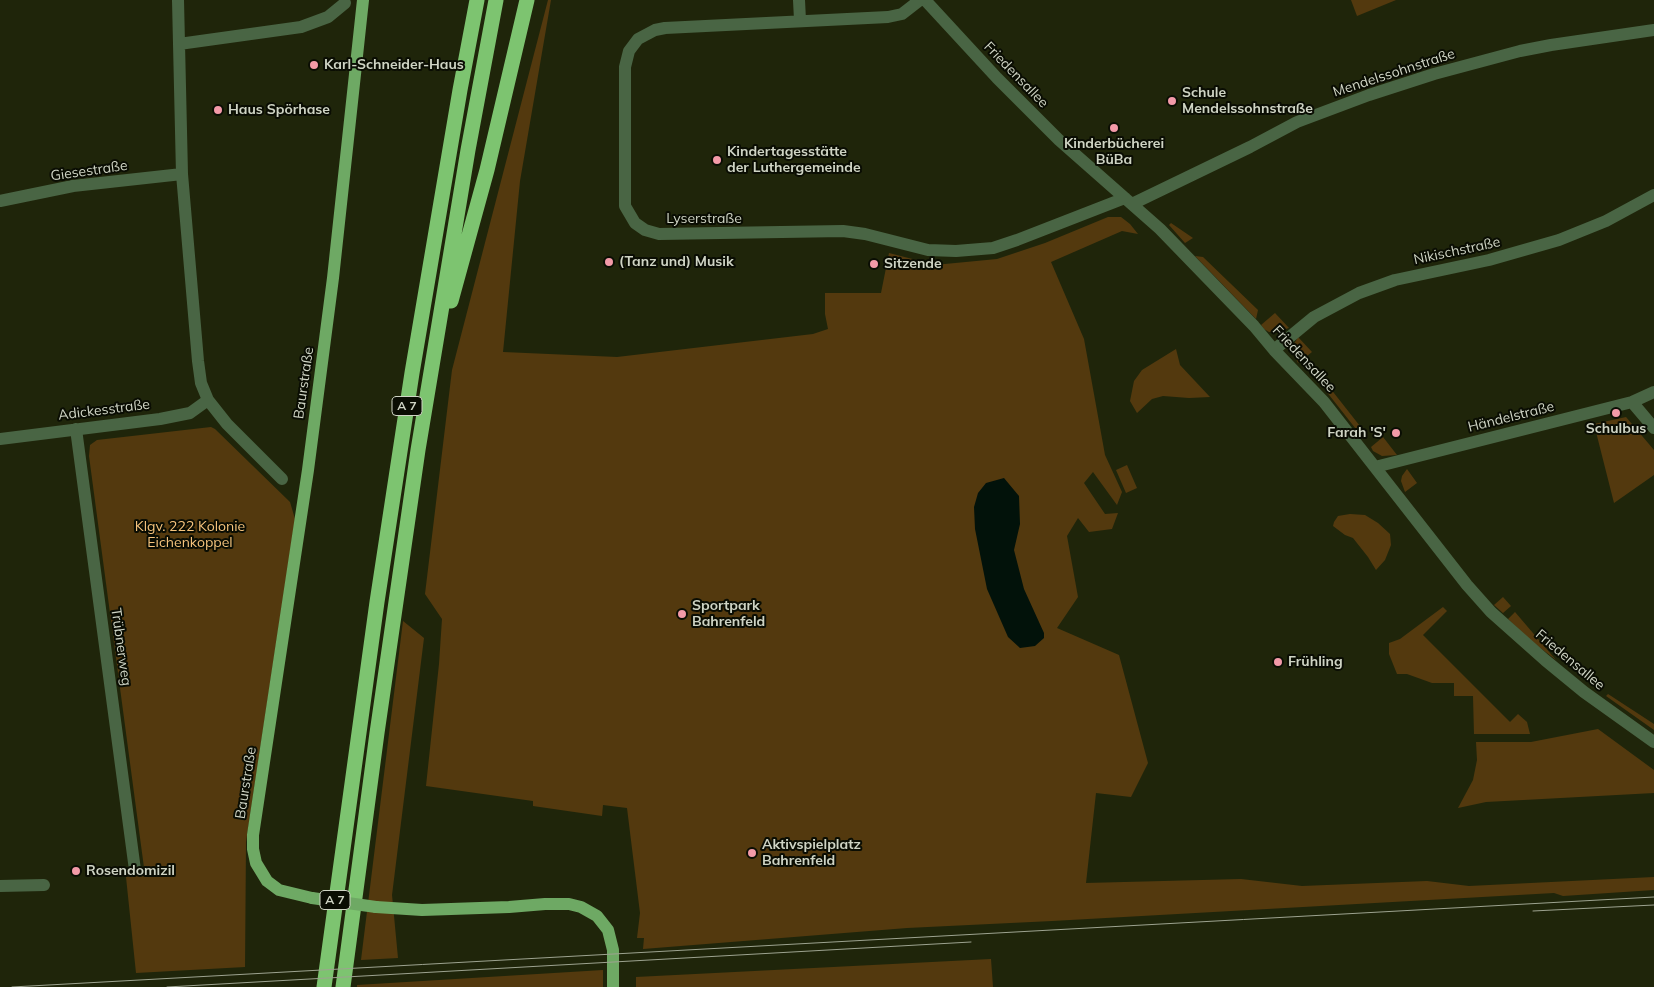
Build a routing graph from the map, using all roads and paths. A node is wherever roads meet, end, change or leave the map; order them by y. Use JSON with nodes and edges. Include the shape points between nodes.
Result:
{"nodes":[{"id":1,"x":178,"y":0,"type":"edge"},
{"id":2,"x":363,"y":0,"type":"edge"},
{"id":3,"x":477,"y":0,"type":"edge"},
{"id":4,"x":496,"y":0,"type":"edge"},
{"id":5,"x":527,"y":0,"type":"edge"},
{"id":6,"x":799,"y":0,"type":"edge"},
{"id":7,"x":920,"y":0,"type":"edge"},
{"id":8,"x":925,"y":0,"type":"edge"},
{"id":9,"x":345,"y":3,"type":"dead end"},
{"id":10,"x":800,"y":20,"type":"junction"},
{"id":11,"x":1654,"y":30,"type":"edge"},
{"id":12,"x":179,"y":44,"type":"junction"},
{"id":13,"x":182,"y":174,"type":"junction"},
{"id":14,"x":1654,"y":195,"type":"edge"},
{"id":15,"x":0,"y":201,"type":"edge"},
{"id":16,"x":1128,"y":201,"type":"junction"},
{"id":17,"x":1274,"y":350,"type":"junction"},
{"id":18,"x":430,"y":377,"type":"junction"},
{"id":19,"x":1654,"y":392,"type":"edge"},
{"id":20,"x":208,"y":400,"type":"junction"},
{"id":21,"x":1632,"y":402,"type":"junction"},
{"id":22,"x":1654,"y":428,"type":"edge"},
{"id":23,"x":76,"y":429,"type":"junction"},
{"id":24,"x":0,"y":439,"type":"edge"},
{"id":25,"x":1375,"y":467,"type":"junction"},
{"id":26,"x":282,"y":479,"type":"dead end"},
{"id":27,"x":1654,"y":742,"type":"edge"},
{"id":28,"x":135,"y":870,"type":"dead end"},
{"id":29,"x":44,"y":885,"type":"dead end"},
{"id":30,"x":0,"y":886,"type":"edge"},
{"id":31,"x":349,"y":941,"type":"junction"},
{"id":32,"x":324,"y":987,"type":"edge"},
{"id":33,"x":343,"y":987,"type":"edge"},
{"id":34,"x":348,"y":987,"type":"edge"},
{"id":35,"x":613,"y":987,"type":"edge"}],
"edges":[{"from":1,"to":12,"type":"street"},
{"from":2,"to":35,"type":"main road","name":"Baurstraße","bridge":true,"via":[[333,278],[307,478],[253,835],[256,863],[267,881],[279,890],[376,907],[422,910],[545,904],[582,907],[598,916],[609,933]]},
{"from":3,"to":32,"type":"highway","number":"A 7","via":[[412,373],[371,640]]},
{"from":4,"to":18,"type":"highway","number":"A 7"},
{"from":5,"to":18,"type":"highway","via":[[487,170]]},
{"from":6,"to":10,"type":"street"},
{"from":7,"to":10,"type":"street","name":"Lyserstraße","via":[[895,16]]},
{"from":8,"to":16,"type":"street","name":"Friedensallee","via":[[1059,140]]},
{"from":9,"to":12,"type":"street","via":[[328,17],[301,27]]},
{"from":10,"to":16,"type":"street","name":"Lyserstraße","via":[[665,28],[638,40],[629,51],[625,67],[626,206],[635,223],[652,233],[843,232],[865,234],[928,250],[972,250],[993,248]]},
{"from":11,"to":16,"type":"street","name":"Mendelssohnstraße","via":[[1520,51],[1369,95],[1297,122],[1250,147]]},
{"from":12,"to":13,"type":"street"},
{"from":13,"to":15,"type":"street","name":"Giesestraße","via":[[73,186]]},
{"from":13,"to":20,"type":"street","via":[[198,360],[201,383]]},
{"from":14,"to":17,"type":"street","name":"Nikischstraße","via":[[1606,221],[1559,240],[1489,260],[1395,280],[1359,293],[1314,317]]},
{"from":16,"to":17,"type":"street","name":"Friedensallee","via":[[1160,229]]},
{"from":17,"to":25,"type":"street","name":"Friedensallee","via":[[1324,402]]},
{"from":18,"to":31,"type":"highway","number":"A 7"},
{"from":19,"to":21,"type":"street","name":"Händelstraße"},
{"from":20,"to":23,"type":"street","name":"Adickesstraße","via":[[190,413]]},
{"from":20,"to":26,"type":"street","via":[[227,424]]},
{"from":21,"to":22,"type":"street"},
{"from":21,"to":25,"type":"street","name":"Händelstraße"},
{"from":23,"to":24,"type":"street","name":"Adickesstraße"},
{"from":23,"to":28,"type":"street","name":"Trübnerweg"},
{"from":25,"to":27,"type":"street","name":"Friedensallee","via":[[1491,612],[1584,692]]},
{"from":29,"to":30,"type":"street"},
{"from":31,"to":33,"type":"highway","number":"A 7"},
{"from":31,"to":34,"type":"highway"}]}
